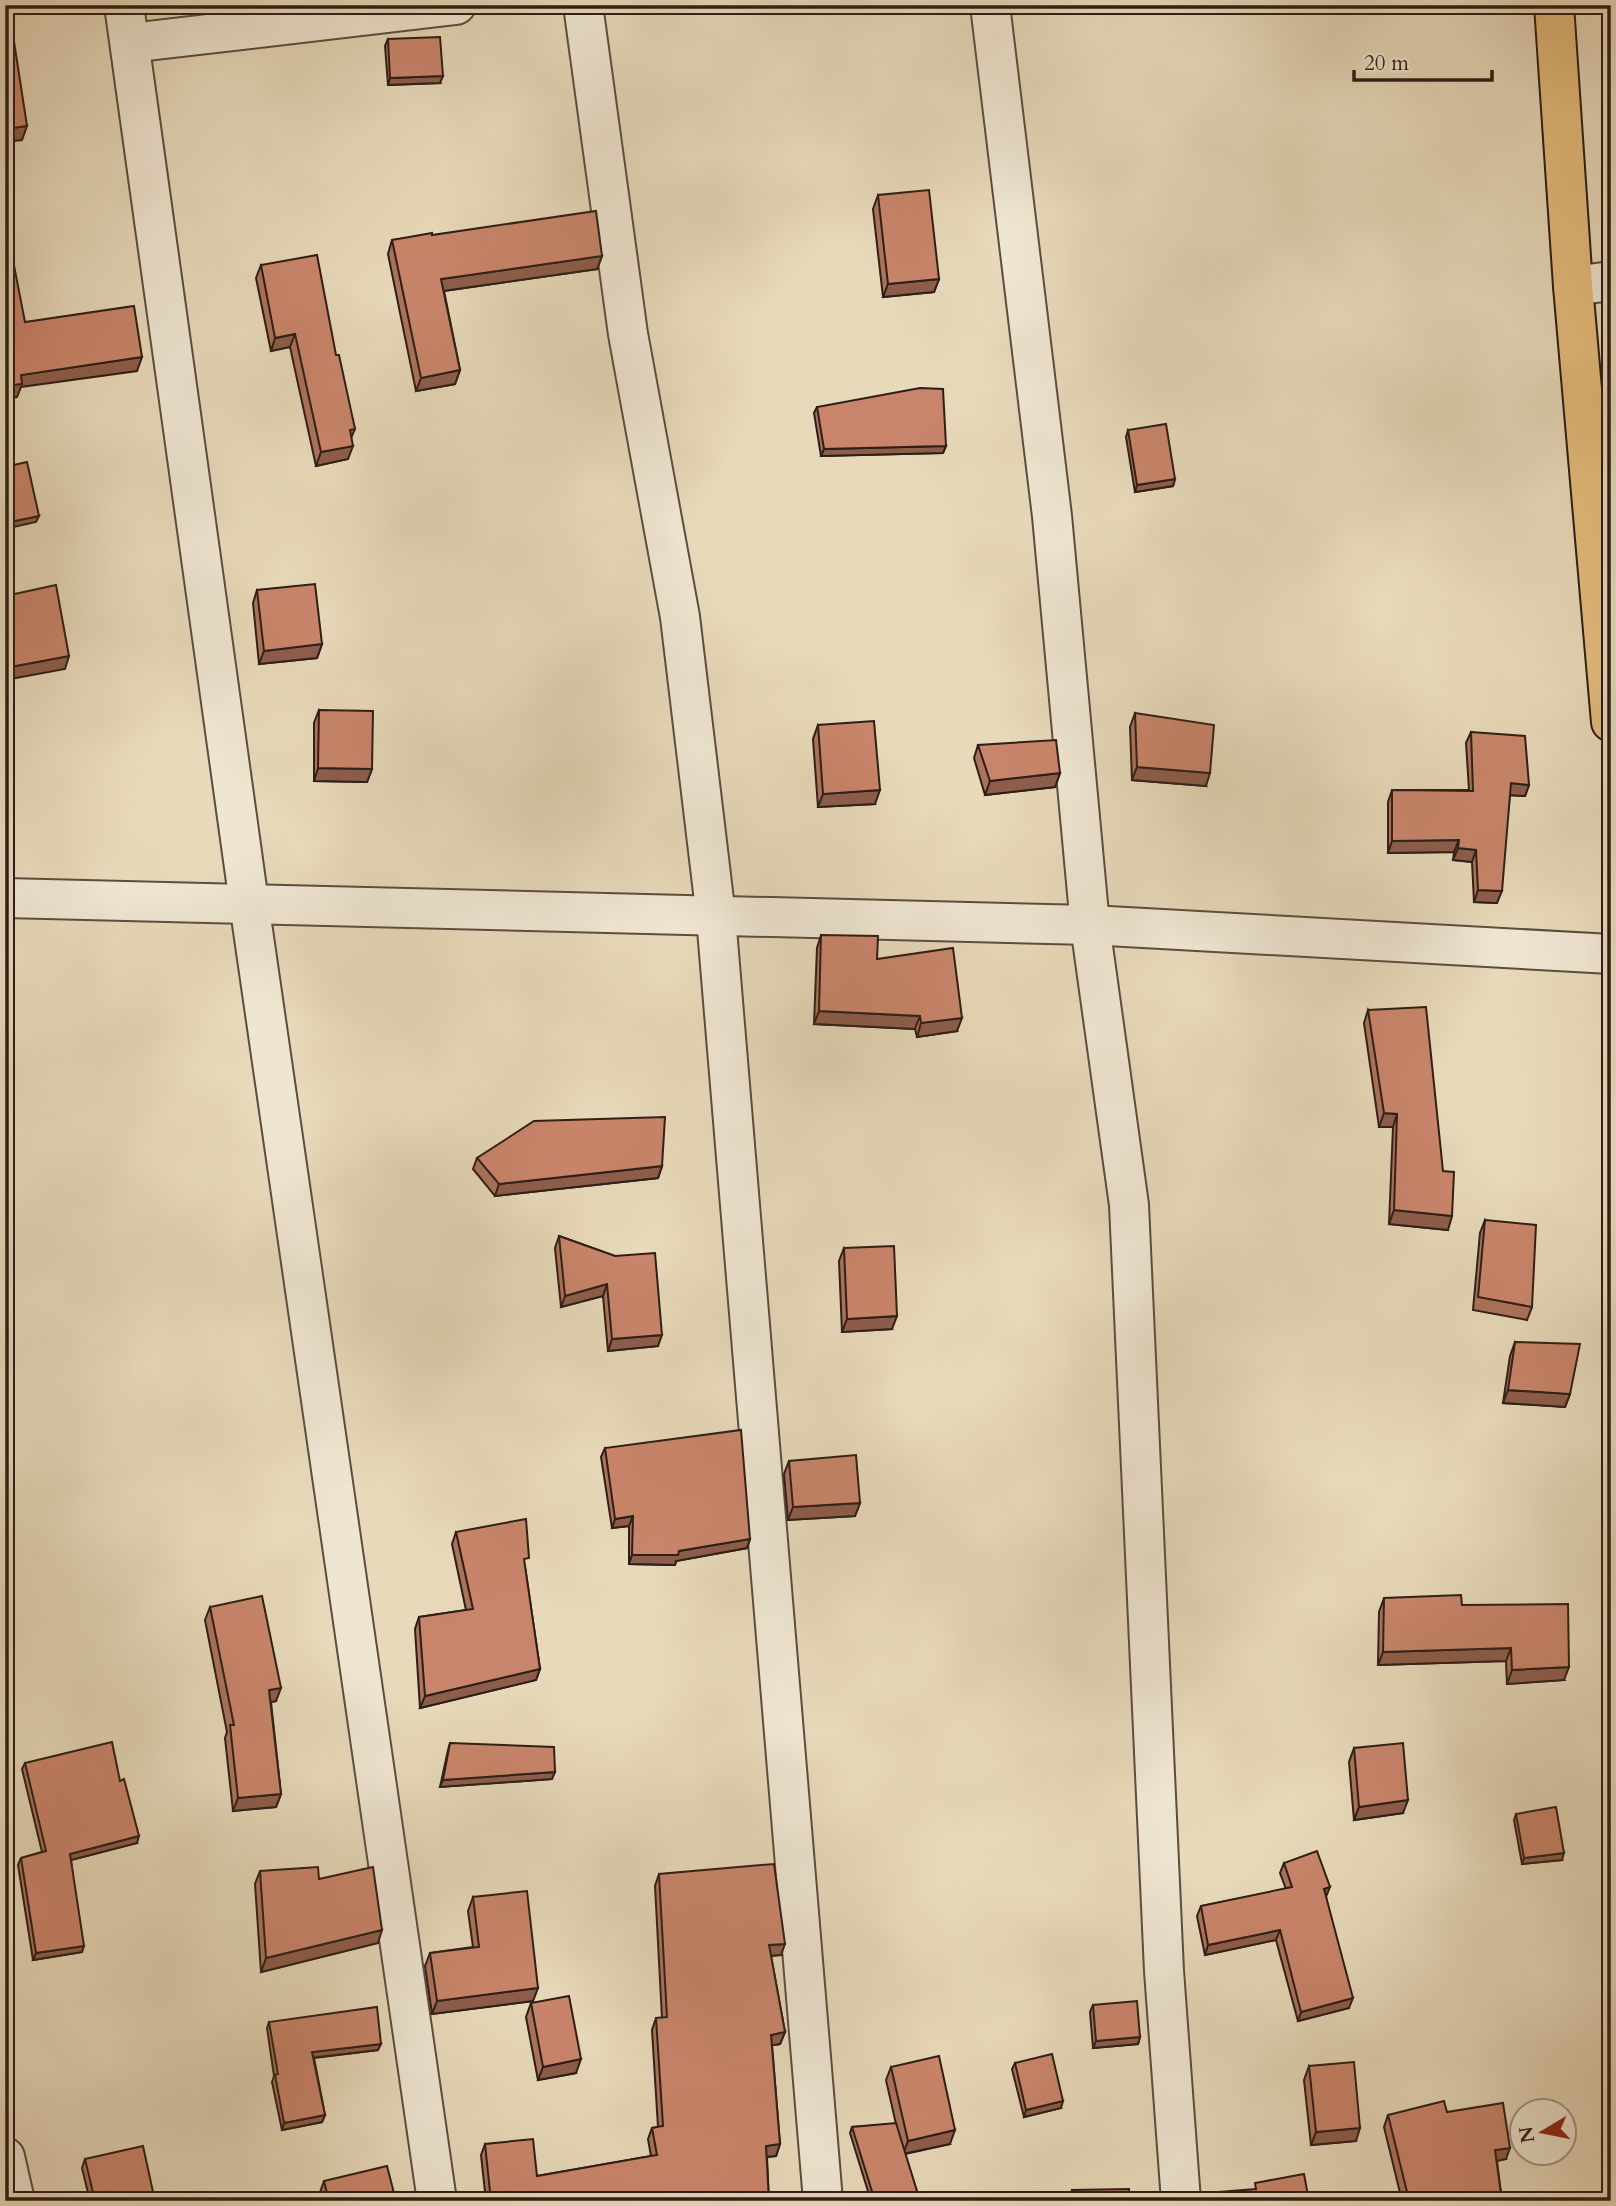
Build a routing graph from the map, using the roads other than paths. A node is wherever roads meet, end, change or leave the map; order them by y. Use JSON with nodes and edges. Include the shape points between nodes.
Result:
{"nodes":[{"id":1,"x":124,"y":5,"type":"edge"},
{"id":2,"x":456,"y":5,"type":"edge"},
{"id":3,"x":583,"y":5,"type":"edge"},
{"id":4,"x":990,"y":5,"type":"edge"},
{"id":5,"x":1554,"y":5,"type":"edge"},
{"id":6,"x":130,"y":43,"type":"junction"},
{"id":7,"x":1611,"y":281,"type":"edge"},
{"id":8,"x":1573,"y":286,"type":"junction"},
{"id":9,"x":1611,"y":722,"type":"edge"},
{"id":10,"x":5,"y":898,"type":"edge"},
{"id":11,"x":248,"y":903,"type":"junction"},
{"id":12,"x":716,"y":917,"type":"junction"},
{"id":13,"x":1090,"y":925,"type":"junction"},
{"id":14,"x":1611,"y":954,"type":"edge"},
{"id":15,"x":5,"y":2157,"type":"edge"},
{"id":16,"x":15,"y":2201,"type":"edge"},
{"id":17,"x":437,"y":2201,"type":"edge"},
{"id":18,"x":823,"y":2201,"type":"edge"},
{"id":19,"x":1181,"y":2201,"type":"edge"}],
"edges":[{"from":1,"to":6,"type":"street"},
{"from":2,"to":6,"type":"street"},
{"from":3,"to":12,"type":"street","via":[[628,334],[680,617]]},
{"from":4,"to":13,"type":"street","via":[[1052,516]]},
{"from":5,"to":8,"type":"main road"},
{"from":6,"to":11,"type":"street"},
{"from":7,"to":8,"type":"street"},
{"from":8,"to":9,"type":"main road"},
{"from":10,"to":11,"type":"street"},
{"from":11,"to":12,"type":"street"},
{"from":11,"to":17,"type":"street"},
{"from":12,"to":13,"type":"street"},
{"from":12,"to":18,"type":"street"},
{"from":13,"to":14,"type":"street"},
{"from":13,"to":19,"type":"street","via":[[1129,1205],[1164,1971]]},
{"from":15,"to":16,"type":"street"}]}
